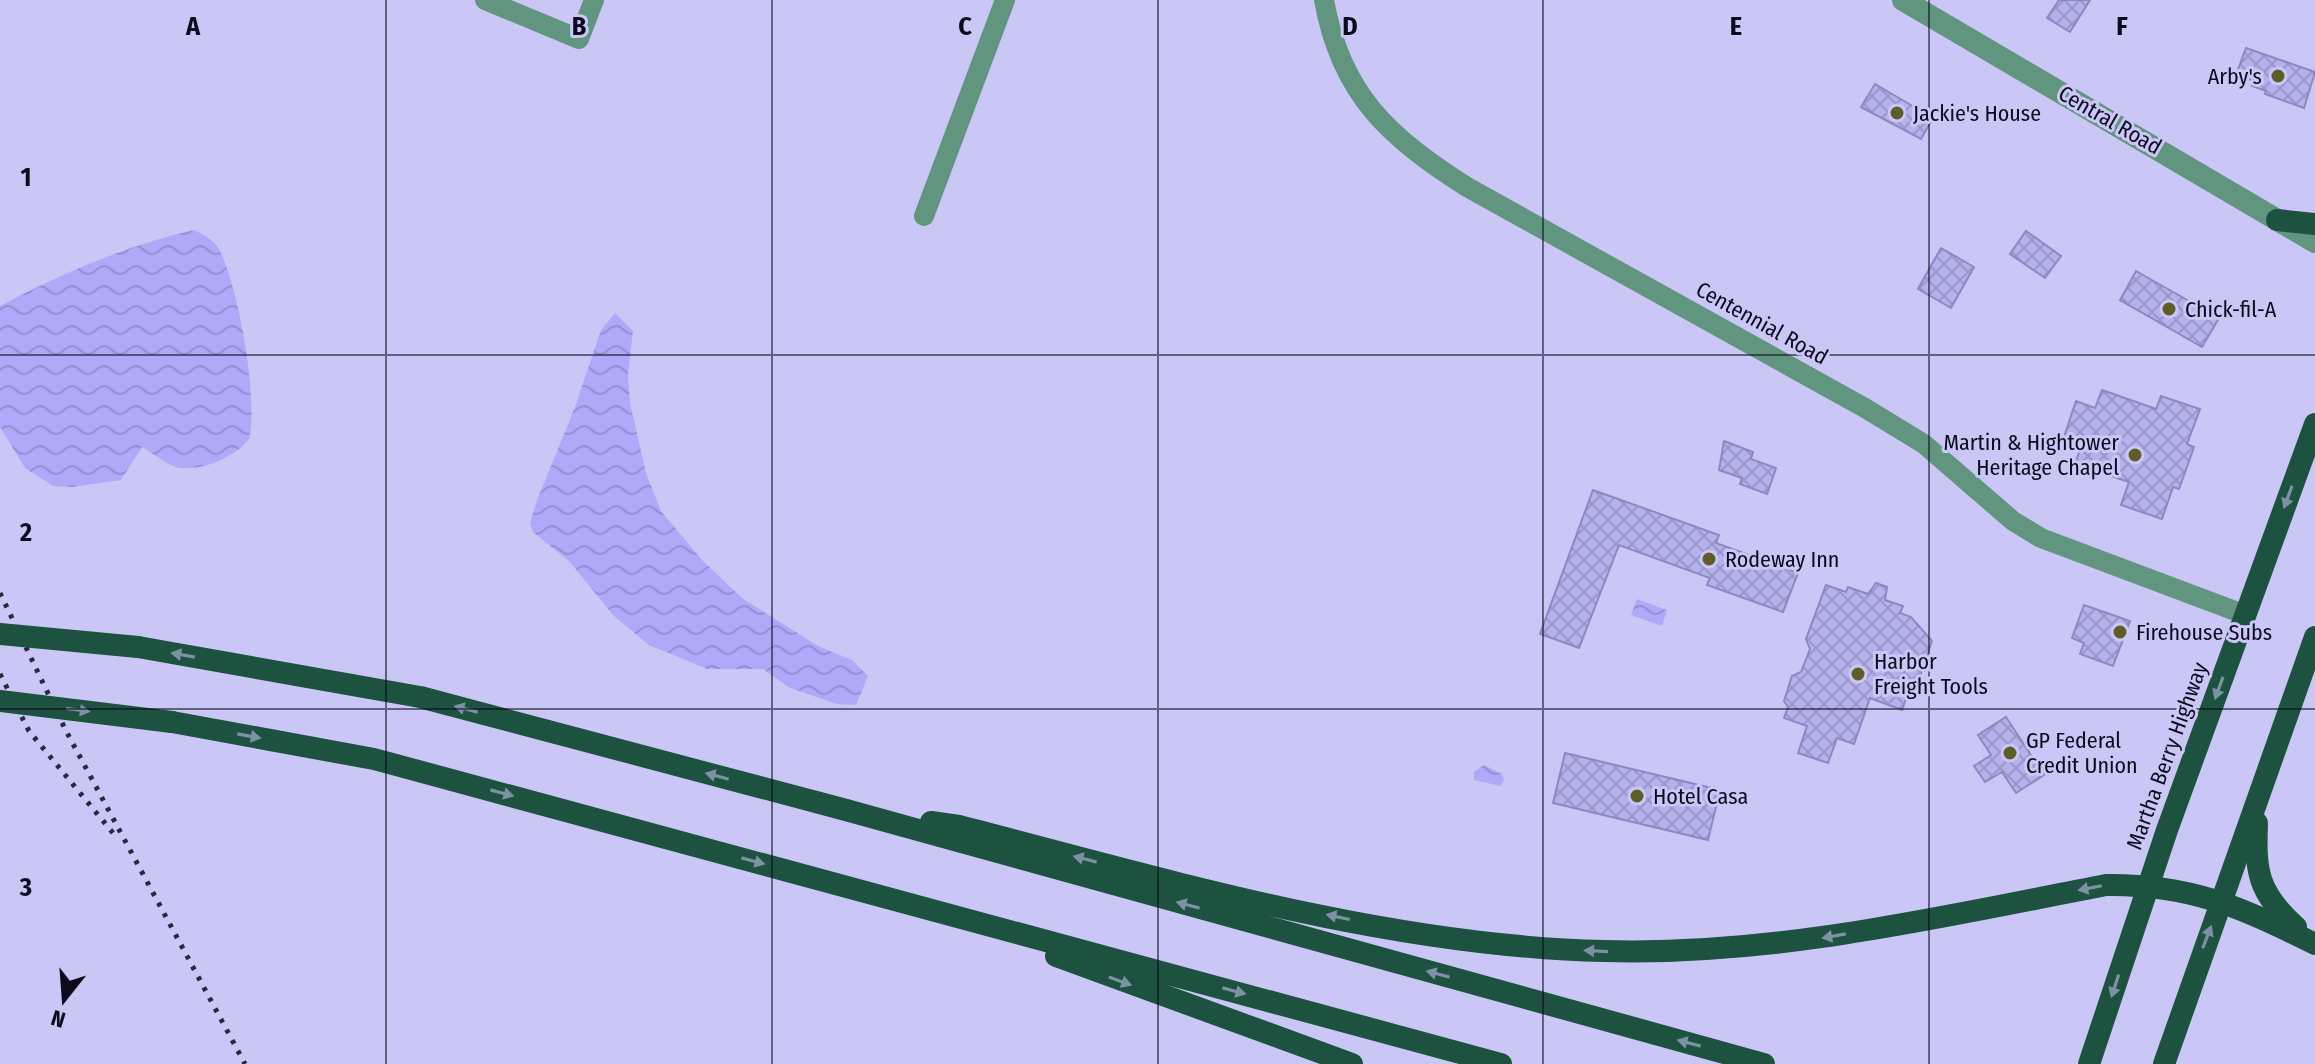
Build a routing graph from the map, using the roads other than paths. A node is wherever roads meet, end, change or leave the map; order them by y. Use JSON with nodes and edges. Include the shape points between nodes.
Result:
{"nodes":[{"id":1,"x":485,"y":0,"type":"edge"},
{"id":2,"x":594,"y":0,"type":"edge"},
{"id":3,"x":1005,"y":0,"type":"edge"},
{"id":4,"x":1324,"y":0,"type":"edge"},
{"id":5,"x":1903,"y":0,"type":"edge"},
{"id":6,"x":924,"y":216,"type":"dead end"},
{"id":7,"x":2277,"y":220,"type":"junction"},
{"id":8,"x":2315,"y":224,"type":"edge"},
{"id":9,"x":2315,"y":242,"type":"edge"},
{"id":10,"x":2315,"y":424,"type":"edge"},
{"id":11,"x":2246,"y":615,"type":"junction"},
{"id":12,"x":0,"y":634,"type":"edge"},
{"id":13,"x":2315,"y":637,"type":"edge"},
{"id":14,"x":0,"y":701,"type":"edge"},
{"id":15,"x":2258,"y":802,"type":"junction"},
{"id":16,"x":846,"y":810,"type":"junction"},
{"id":17,"x":2148,"y":885,"type":"junction"},
{"id":18,"x":2222,"y":900,"type":"junction"},
{"id":19,"x":970,"y":920,"type":"junction"},
{"id":20,"x":2314,"y":944,"type":"edge"},
{"id":21,"x":1352,"y":1064,"type":"edge"},
{"id":22,"x":1501,"y":1064,"type":"edge"},
{"id":23,"x":1764,"y":1064,"type":"edge"},
{"id":24,"x":2090,"y":1064,"type":"edge"},
{"id":25,"x":2164,"y":1064,"type":"edge"}],
"edges":[{"from":1,"to":2,"type":"street","via":[[579,39]]},
{"from":3,"to":6,"type":"street"},
{"from":4,"to":11,"type":"street","name":"Centennial Road","via":[[1333,42],[1354,89],[1417,155],[1924,444],[2013,521],[2041,538]]},
{"from":5,"to":7,"type":"street","name":"Central Road"},
{"from":7,"to":8,"type":"highway"},
{"from":7,"to":9,"type":"street","name":"Central Road"},
{"from":10,"to":11,"type":"highway","name":"Martha Berry Highway","one_way":true},
{"from":11,"to":17,"type":"highway","name":"Martha Berry Highway","one_way":true},
{"from":16,"to":12,"type":"highway","one_way":true,"bridge":true,"via":[[420,697],[138,647]]},
{"from":13,"to":15,"type":"highway"},
{"from":14,"to":19,"type":"highway","one_way":true,"bridge":true,"via":[[172,722],[374,759]]},
{"from":15,"to":18,"type":"highway"},
{"from":15,"to":20,"type":"highway","via":[[2260,882],[2279,912]]},
{"from":17,"to":16,"type":"highway","one_way":true,"via":[[2106,885],[1798,942],[1603,951],[1485,943],[1372,924],[1164,879],[959,826]]},
{"from":23,"to":16,"type":"highway","one_way":true},
{"from":17,"to":18,"type":"highway"},
{"from":17,"to":24,"type":"highway","name":"Martha Berry Highway","one_way":true},
{"from":18,"to":20,"type":"highway"},
{"from":25,"to":18,"type":"highway","one_way":true},
{"from":19,"to":21,"type":"highway","one_way":true,"via":[[1104,975]]},
{"from":19,"to":22,"type":"highway","one_way":true}]}
